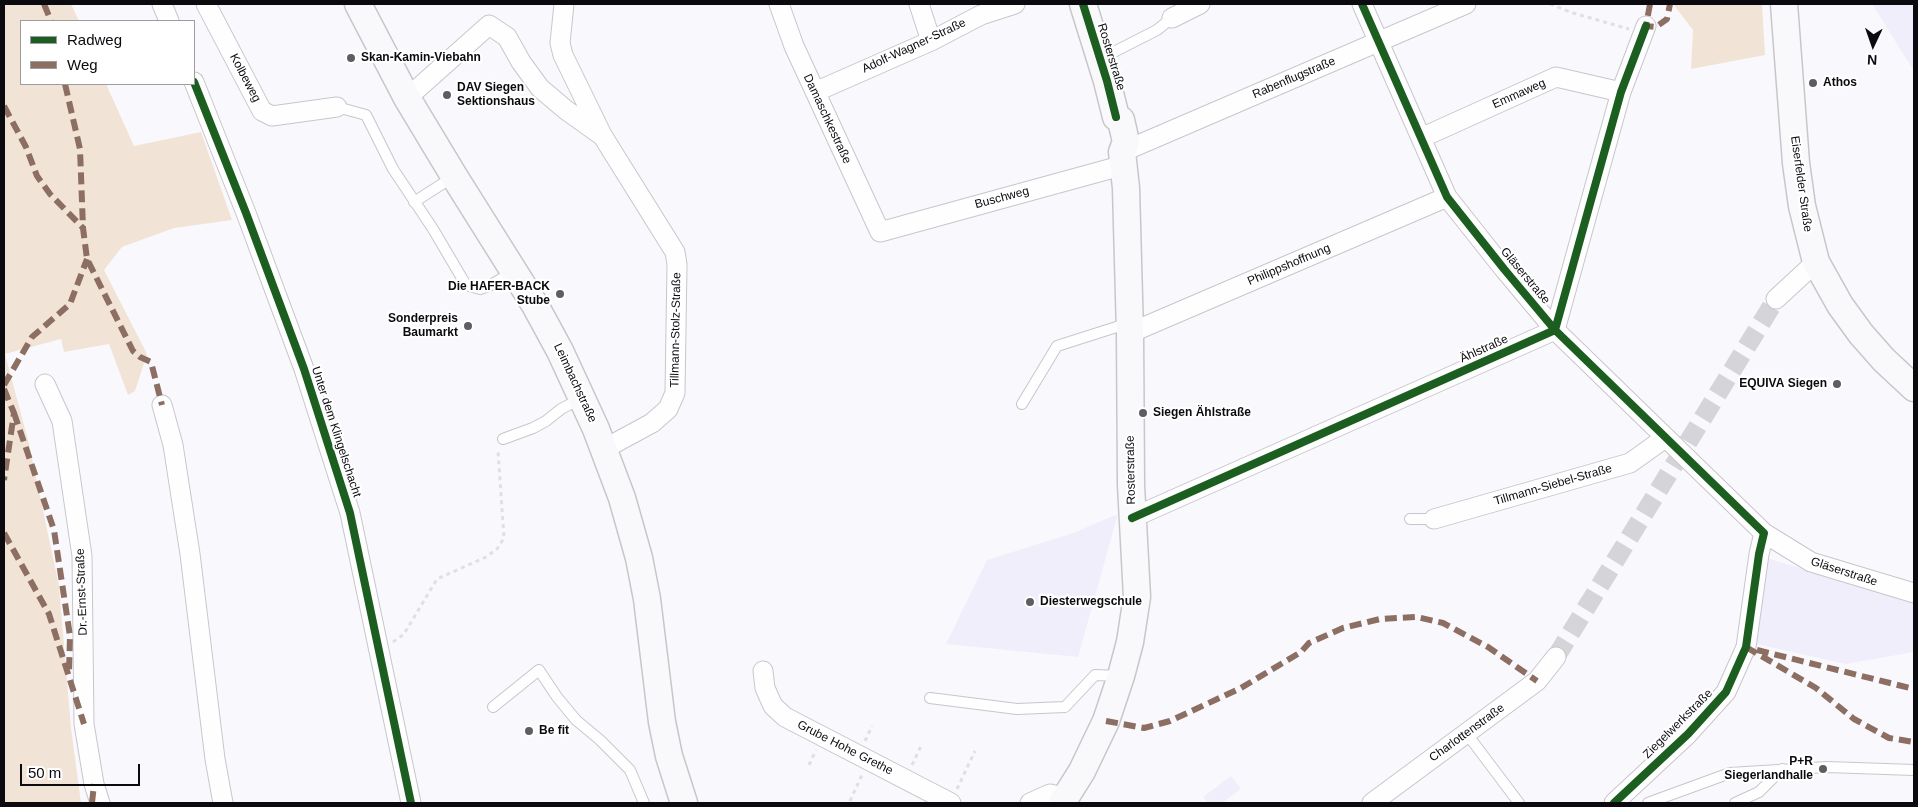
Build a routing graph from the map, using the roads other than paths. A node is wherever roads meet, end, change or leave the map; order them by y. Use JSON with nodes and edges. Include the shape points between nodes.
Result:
{"nodes":[{"id":1,"x":162,"y":4,"type":"edge"},
{"id":2,"x":206,"y":4,"type":"edge"},
{"id":3,"x":358,"y":4,"type":"edge"},
{"id":4,"x":564,"y":4,"type":"edge"},
{"id":5,"x":779,"y":4,"type":"edge"},
{"id":6,"x":919,"y":4,"type":"edge"},
{"id":7,"x":1015,"y":4,"type":"edge"},
{"id":8,"x":1083,"y":4,"type":"edge"},
{"id":9,"x":1200,"y":4,"type":"edge"},
{"id":10,"x":1362,"y":4,"type":"edge"},
{"id":11,"x":1466,"y":4,"type":"edge"},
{"id":12,"x":1784,"y":4,"type":"edge"},
{"id":13,"x":1172,"y":18,"type":"joint"},
{"id":14,"x":169,"y":20,"type":"edge"},
{"id":15,"x":1646,"y":26,"type":"road end"},
{"id":16,"x":931,"y":40,"type":"junction"},
{"id":17,"x":1378,"y":41,"type":"junction"},
{"id":18,"x":1100,"y":59,"type":"junction"},
{"id":19,"x":195,"y":85,"type":"edge"},
{"id":20,"x":814,"y":92,"type":"junction"},
{"id":21,"x":1621,"y":92,"type":"junction"},
{"id":22,"x":407,"y":98,"type":"junction"},
{"id":23,"x":337,"y":107,"type":"joint"},
{"id":24,"x":602,"y":135,"type":"junction"},
{"id":25,"x":1422,"y":138,"type":"junction"},
{"id":26,"x":1123,"y":158,"type":"junction"},
{"id":27,"x":454,"y":176,"type":"junction"},
{"id":28,"x":1447,"y":196,"type":"junction"},
{"id":29,"x":414,"y":202,"type":"junction"},
{"id":30,"x":880,"y":232,"type":"joint"},
{"id":31,"x":1816,"y":262,"type":"junction"},
{"id":32,"x":514,"y":271,"type":"junction"},
{"id":33,"x":1776,"y":298,"type":"tunnel mouth"},
{"id":34,"x":1130,"y":328,"type":"junction"},
{"id":35,"x":1555,"y":330,"type":"junction"},
{"id":36,"x":45,"y":384,"type":"dead end"},
{"id":37,"x":1914,"y":388,"type":"edge"},
{"id":38,"x":583,"y":398,"type":"junction"},
{"id":39,"x":1022,"y":404,"type":"dead end"},
{"id":40,"x":162,"y":405,"type":"dead end"},
{"id":41,"x":1665,"y":438,"type":"junction"},
{"id":42,"x":502,"y":439,"type":"dead end"},
{"id":43,"x":604,"y":449,"type":"junction"},
{"id":44,"x":1132,"y":518,"type":"junction"},
{"id":45,"x":1410,"y":519,"type":"dead end"},
{"id":46,"x":1434,"y":519,"type":"joint"},
{"id":47,"x":1764,"y":533,"type":"junction"},
{"id":48,"x":1914,"y":593,"type":"edge"},
{"id":49,"x":1556,"y":657,"type":"tunnel mouth"},
{"id":50,"x":763,"y":671,"type":"dead end"},
{"id":51,"x":1121,"y":676,"type":"junction"},
{"id":52,"x":930,"y":698,"type":"dead end"},
{"id":53,"x":493,"y":708,"type":"dead end"},
{"id":54,"x":1466,"y":734,"type":"junction"},
{"id":55,"x":1782,"y":769,"type":"junction"},
{"id":56,"x":1914,"y":770,"type":"edge"},
{"id":57,"x":1064,"y":800,"type":"edge"},
{"id":58,"x":100,"y":803,"type":"edge"},
{"id":59,"x":223,"y":803,"type":"edge"},
{"id":60,"x":411,"y":803,"type":"edge"},
{"id":61,"x":644,"y":803,"type":"edge"},
{"id":62,"x":684,"y":803,"type":"edge"},
{"id":63,"x":951,"y":803,"type":"edge"},
{"id":64,"x":1030,"y":803,"type":"edge"},
{"id":65,"x":1372,"y":803,"type":"edge"},
{"id":66,"x":1519,"y":803,"type":"edge"},
{"id":67,"x":1614,"y":803,"type":"edge"},
{"id":68,"x":1648,"y":803,"type":"edge"},
{"id":69,"x":1735,"y":803,"type":"edge"}],
"edges":[{"from":1,"to":14,"type":"street"},
{"from":2,"to":23,"type":"street","name":"Kolbeweg","via":[[262,111],[272,116]]},
{"from":3,"to":22,"type":"main road","name":"Leimbachstraße"},
{"from":4,"to":24,"type":"street","name":"Tillmann-Stolz-Straße","via":[[560,43],[563,55]]},
{"from":5,"to":20,"type":"street","name":"Damaschkestraße"},
{"from":6,"to":16,"type":"street"},
{"from":7,"to":16,"type":"street","name":"Adolf-Wagner-Straße","via":[[981,15]]},
{"from":8,"to":18,"type":"main road","name":"Rosterstraße"},
{"from":9,"to":13,"type":"street"},
{"from":10,"to":17,"type":"street","name":"Gläserstraße"},
{"from":11,"to":17,"type":"street","name":"Rabenflugstraße"},
{"from":12,"to":31,"type":"main road","name":"Eiserfelder Straße","via":[[1796,163],[1802,206]]},
{"from":13,"to":18,"type":"lane","via":[[1157,30]]},
{"from":15,"to":21,"type":"street"},
{"from":16,"to":20,"type":"street","name":"Adolf-Wagner-Straße"},
{"from":17,"to":25,"type":"street","name":"Gläserstraße"},
{"from":17,"to":26,"type":"street","name":"Rabenflugstraße"},
{"from":18,"to":26,"type":"main road","name":"Rosterstraße","via":[[1116,117],[1121,120],[1124,131]]},
{"from":19,"to":60,"type":"street","name":"Unter dem Klingelschacht","via":[[304,369],[350,513]]},
{"from":20,"to":30,"type":"street","name":"Damaschkestraße"},
{"from":21,"to":25,"type":"street","name":"Emmaweg","via":[[1556,77]]},
{"from":21,"to":35,"type":"street"},
{"from":22,"to":24,"type":"street","name":"Tillmann-Stolz-Straße","via":[[489,25],[508,37],[540,88]]},
{"from":22,"to":27,"type":"main road","name":"Leimbachstraße"},
{"from":23,"to":29,"type":"lane","via":[[366,115]]},
{"from":24,"to":43,"type":"street","name":"Tillmann-Stolz-Straße","via":[[675,252],[678,286],[675,394],[672,402],[668,410],[652,423]]},
{"from":25,"to":28,"type":"street","name":"Gläserstraße"},
{"from":26,"to":30,"type":"street","name":"Buschweg"},
{"from":26,"to":34,"type":"main road","name":"Rosterstraße"},
{"from":27,"to":29,"type":"lane"},
{"from":27,"to":32,"type":"main road","name":"Leimbachstraße"},
{"from":28,"to":34,"type":"street","name":"Philippshoffnung"},
{"from":28,"to":35,"type":"street","name":"Gläserstraße"},
{"from":29,"to":32,"type":"lane","via":[[466,285],[480,289]]},
{"from":31,"to":33,"type":"street"},
{"from":31,"to":37,"type":"main road","name":"Eiserfelder Straße","via":[[1861,334]]},
{"from":32,"to":38,"type":"main road","name":"Leimbachstraße"},
{"from":34,"to":39,"type":"lane","via":[[1057,346]]},
{"from":34,"to":44,"type":"main road","name":"Rosterstraße"},
{"from":35,"to":41,"type":"street","name":"Gläserstraße"},
{"from":35,"to":44,"type":"street","name":"Ählstraße"},
{"from":36,"to":58,"type":"street","name":"Dr.-Ernst-Straße","via":[[62,421],[82,556],[84,724]]},
{"from":38,"to":42,"type":"lane","via":[[533,428]]},
{"from":38,"to":43,"type":"main road","name":"Leimbachstraße"},
{"from":40,"to":59,"type":"street","via":[[190,554]]},
{"from":41,"to":46,"type":"street","name":"Tillmann-Siebel-Straße","via":[[1630,463]]},
{"from":41,"to":47,"type":"street","name":"Gläserstraße"},
{"from":43,"to":62,"type":"main road","name":"Leimbachstraße","via":[[639,558],[662,722]]},
{"from":44,"to":51,"type":"main road","name":"Rosterstraße","via":[[1136,597]]},
{"from":45,"to":46,"type":"lane"},
{"from":47,"to":48,"type":"street","name":"Gläserstraße","via":[[1810,562]]},
{"from":47,"to":67,"type":"street","name":"Ziegelwerkstraße","via":[[1746,647],[1726,692],[1688,734]]},
{"from":49,"to":54,"type":"street","name":"Charlottenstraße","via":[[1537,681]]},
{"from":50,"to":63,"type":"street","name":"Grube Hohe Grethe","via":[[765,688],[773,706],[785,717]]},
{"from":51,"to":52,"type":"lane","via":[[1095,675],[1065,707],[1017,709]]},
{"from":51,"to":57,"type":"main road","name":"Rosterstraße","via":[[1106,721]]},
{"from":53,"to":61,"type":"lane","via":[[540,670],[576,720],[630,770]]},
{"from":54,"to":65,"type":"street","name":"Charlottenstraße"},
{"from":54,"to":66,"type":"lane"},
{"from":55,"to":56,"type":"lane"},
{"from":55,"to":68,"type":"lane","via":[[1730,773]]},
{"from":55,"to":69,"type":"lane","via":[[1760,792]]},
{"from":57,"to":64,"type":"street","via":[[1050,794]]}]}
